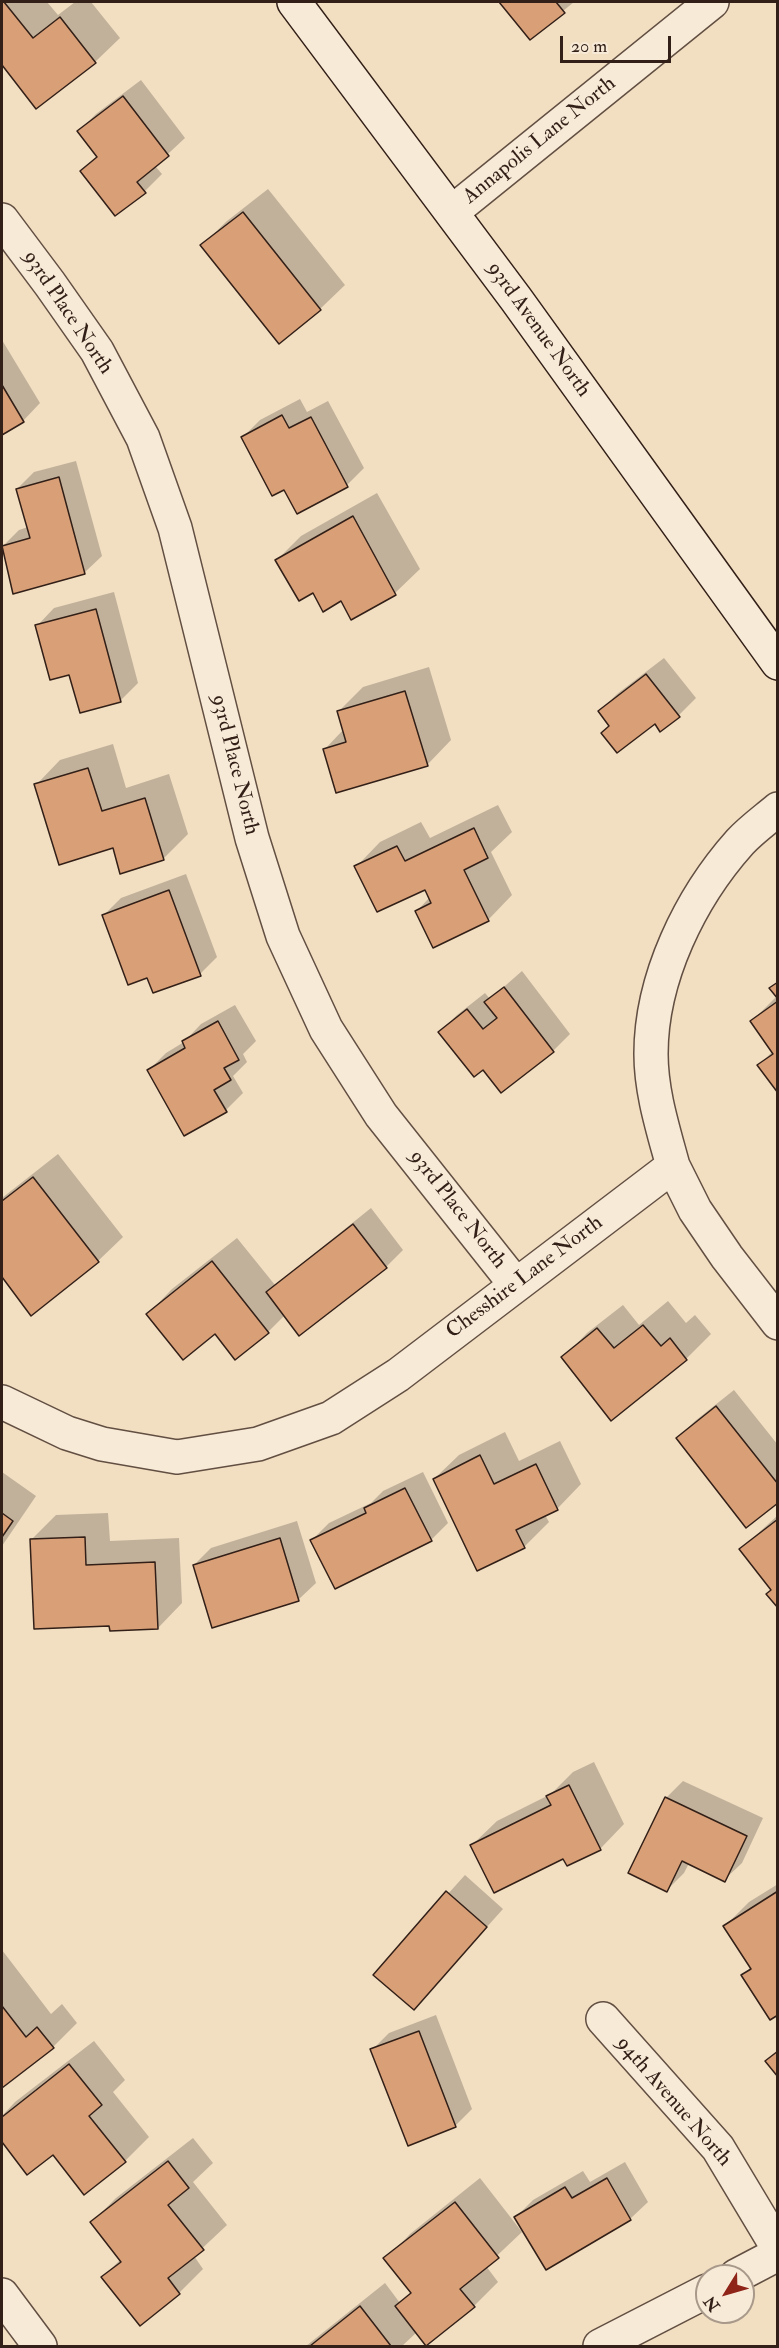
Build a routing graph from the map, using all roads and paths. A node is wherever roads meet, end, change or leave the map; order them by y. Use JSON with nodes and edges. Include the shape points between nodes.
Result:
{"nodes":[{"id":1,"x":294,"y":2,"type":"edge"},
{"id":2,"x":712,"y":2,"type":"edge"},
{"id":3,"x":452,"y":212,"type":"junction"},
{"id":4,"x":2,"y":220,"type":"edge"},
{"id":5,"x":777,"y":663,"type":"edge"},
{"id":6,"x":777,"y":809,"type":"edge"},
{"id":7,"x":673,"y":1166,"type":"junction"},
{"id":8,"x":516,"y":1285,"type":"junction"},
{"id":9,"x":777,"y":1323,"type":"edge"},
{"id":10,"x":2,"y":1401,"type":"edge"},
{"id":11,"x":603,"y":2019,"type":"dead end"},
{"id":12,"x":777,"y":2248,"type":"edge"},
{"id":13,"x":777,"y":2254,"type":"edge"},
{"id":14,"x":755,"y":2266,"type":"edge"},
{"id":15,"x":2,"y":2295,"type":"edge"},
{"id":16,"x":695,"y":2297,"type":"edge"},
{"id":17,"x":40,"y":2346,"type":"edge"},
{"id":18,"x":600,"y":2346,"type":"edge"}],
"edges":[{"from":1,"to":3,"type":"street","name":"93rd Avenue North"},
{"from":2,"to":3,"type":"street","name":"Annapolis Lane North"},
{"from":3,"to":5,"type":"street","name":"93rd Avenue North"},
{"from":4,"to":8,"type":"street","name":"93rd Place North","via":[[97,351],[143,438],[176,528],[252,838],[283,936],[326,1029],[381,1115]]},
{"from":6,"to":7,"type":"street","via":[[741,841],[712,878],[687,920],[667,968],[651,1054],[656,1102]]},
{"from":7,"to":8,"type":"street","name":"Chesshire Lane North"},
{"from":7,"to":9,"type":"street","via":[[694,1210]]},
{"from":8,"to":10,"type":"street","name":"Chesshire Lane North","via":[[398,1375],[331,1418],[258,1444],[177,1457],[102,1444],[67,1433]]},
{"from":11,"to":12,"type":"street","name":"94th Avenue North","via":[[718,2148]]},
{"from":13,"to":14,"type":"street"},
{"from":15,"to":17,"type":"street"},
{"from":16,"to":18,"type":"street"}]}
